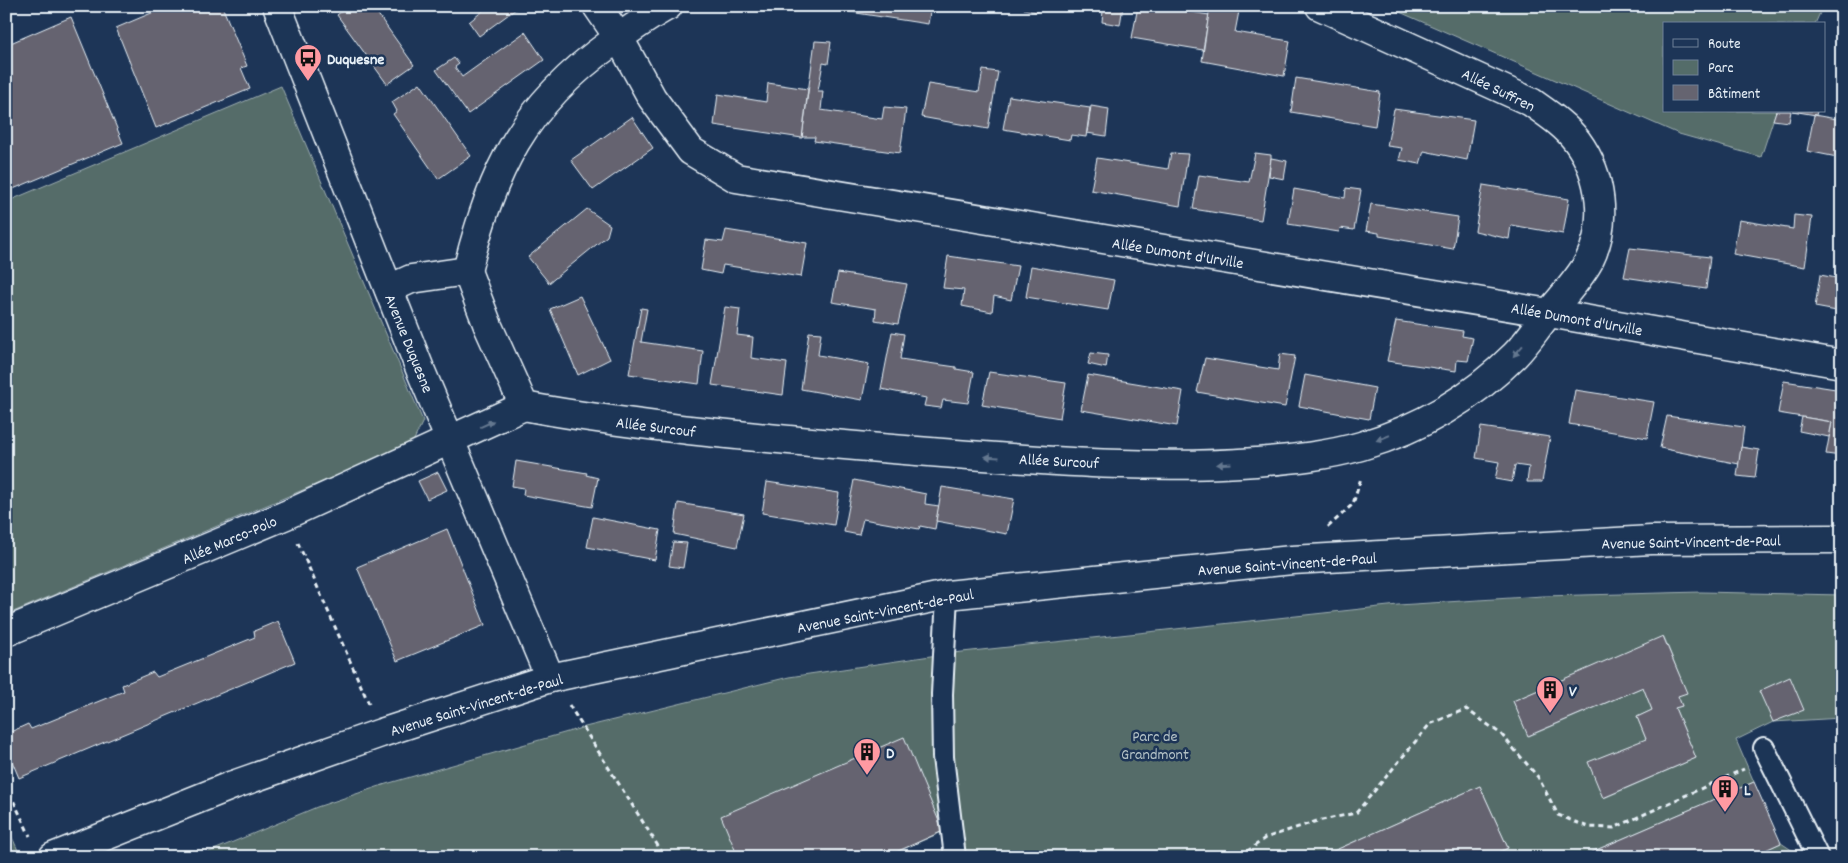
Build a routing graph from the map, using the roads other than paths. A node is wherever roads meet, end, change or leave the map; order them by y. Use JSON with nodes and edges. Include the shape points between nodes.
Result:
{"nodes":[{"id":1,"x":277,"y":6,"type":"edge"},
{"id":2,"x":597,"y":6,"type":"edge"},
{"id":3,"x":668,"y":6,"type":"edge"},
{"id":4,"x":1320,"y":6,"type":"edge"},
{"id":5,"x":618,"y":38,"type":"junction"},
{"id":6,"x":467,"y":271,"type":"junction"},
{"id":7,"x":389,"y":289,"type":"junction"},
{"id":8,"x":1549,"y":313,"type":"junction"},
{"id":9,"x":1842,"y":364,"type":"edge"},
{"id":10,"x":524,"y":406,"type":"junction"},
{"id":11,"x":450,"y":441,"type":"junction"},
{"id":12,"x":1842,"y":539,"type":"edge"},
{"id":13,"x":947,"y":594,"type":"junction"},
{"id":14,"x":6,"y":632,"type":"edge"},
{"id":15,"x":550,"y":678,"type":"junction"},
{"id":16,"x":1766,"y":753,"type":"road end"},
{"id":17,"x":53,"y":857,"type":"edge"},
{"id":18,"x":955,"y":857,"type":"edge"},
{"id":19,"x":1818,"y":857,"type":"edge"}],
"edges":[{"from":1,"to":7,"type":"street","name":"Avenue Duquesne"},
{"from":2,"to":5,"type":"street","name":"Allée Dumont d'Urville"},
{"from":3,"to":5,"type":"street"},
{"from":4,"to":8,"type":"street","name":"Allée Suffren","via":[[1532,102],[1577,140],[1594,168],[1600,194],[1600,220],[1594,250],[1580,277]]},
{"from":5,"to":6,"type":"street","via":[[586,62],[541,104],[519,135],[493,184]]},
{"from":5,"to":8,"type":"street","name":"Allée Dumont d'Urville","via":[[652,98],[690,151],[736,178]]},
{"from":6,"to":7,"type":"street","via":[[411,279]]},
{"from":6,"to":10,"type":"street"},
{"from":7,"to":11,"type":"street","name":"Avenue Duquesne"},
{"from":8,"to":9,"type":"street","name":"Allée Dumont d'Urville"},
{"from":8,"to":10,"type":"street","name":"Allée Surcouf","one_way":true,"via":[[1518,353],[1479,389],[1448,409],[1364,445],[1282,460],[1176,465],[1029,459],[754,437]]},
{"from":11,"to":10,"type":"street","one_way":true},
{"from":11,"to":14,"type":"street","name":"Allée Marco-Polo","via":[[286,515]]},
{"from":11,"to":15,"type":"street","name":"Avenue Duquesne"},
{"from":12,"to":13,"type":"street","name":"Avenue Saint-Vincent-de-Paul","via":[[1650,540],[1292,560]]},
{"from":13,"to":15,"type":"street","name":"Avenue Saint-Vincent-de-Paul"},
{"from":13,"to":18,"type":"lane","via":[[942,694],[944,756]]},
{"from":15,"to":17,"type":"street","name":"Avenue Saint-Vincent-de-Paul","via":[[234,785]]},
{"from":16,"to":19,"type":"lane"}]}
